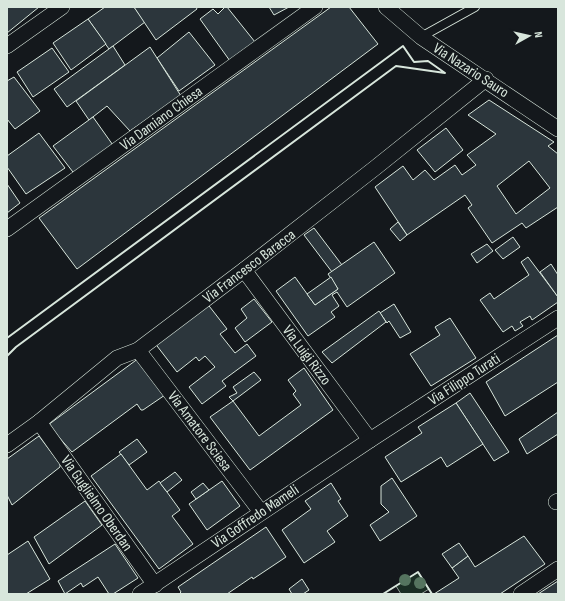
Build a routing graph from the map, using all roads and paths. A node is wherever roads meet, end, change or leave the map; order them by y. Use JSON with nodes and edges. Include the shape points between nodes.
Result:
{"nodes":[{"id":1,"x":62,"y":7,"type":"edge"},
{"id":2,"x":315,"y":7,"type":"edge"},
{"id":3,"x":386,"y":7,"type":"edge"},
{"id":4,"x":475,"y":7,"type":"edge"},
{"id":5,"x":421,"y":37,"type":"junction"},
{"id":6,"x":7,"y":46,"type":"edge"},
{"id":7,"x":486,"y":80,"type":"junction"},
{"id":8,"x":558,"y":129,"type":"edge"},
{"id":9,"x":7,"y":229,"type":"edge"},
{"id":10,"x":244,"y":270,"type":"junction"},
{"id":11,"x":558,"y":318,"type":"edge"},
{"id":12,"x":138,"y":350,"type":"junction"},
{"id":13,"x":39,"y":422,"type":"junction"},
{"id":14,"x":370,"y":440,"type":"junction"},
{"id":15,"x":7,"y":445,"type":"edge"},
{"id":16,"x":261,"y":512,"type":"junction"},
{"id":17,"x":558,"y":569,"type":"edge"},
{"id":18,"x":155,"y":585,"type":"junction"},
{"id":19,"x":140,"y":594,"type":"edge"},
{"id":20,"x":521,"y":594,"type":"edge"}],
"edges":[{"from":1,"to":6,"type":"street"},
{"from":2,"to":9,"type":"street","name":"Via Damiano Chiesa"},
{"from":3,"to":5,"type":"street","name":"Via Nazario Sauro"},
{"from":4,"to":5,"type":"lane"},
{"from":5,"to":7,"type":"street","name":"Via Nazario Sauro"},
{"from":7,"to":8,"type":"street","name":"Via Nazario Sauro"},
{"from":7,"to":10,"type":"street","name":"Via Francesco Baracca"},
{"from":10,"to":12,"type":"street","name":"Via Francesco Baracca"},
{"from":10,"to":14,"type":"street","name":"Via Luigi Rizzo"},
{"from":11,"to":14,"type":"street","name":"Via Filippo Turati"},
{"from":12,"to":13,"type":"street","name":"Via Francesco Baracca","via":[[117,358]]},
{"from":12,"to":16,"type":"street","name":"Via Amatore Sciesa"},
{"from":13,"to":15,"type":"street","name":"Via Francesco Baracca"},
{"from":13,"to":18,"type":"street","name":"Via Guglielmo Oberdan"},
{"from":14,"to":16,"type":"street","name":"Via Goffredo Mameli"},
{"from":16,"to":18,"type":"street","name":"Via Goffredo Mameli"},
{"from":17,"to":20,"type":"street"},
{"from":18,"to":19,"type":"street","name":"Via Goffredo Mameli"}]}
